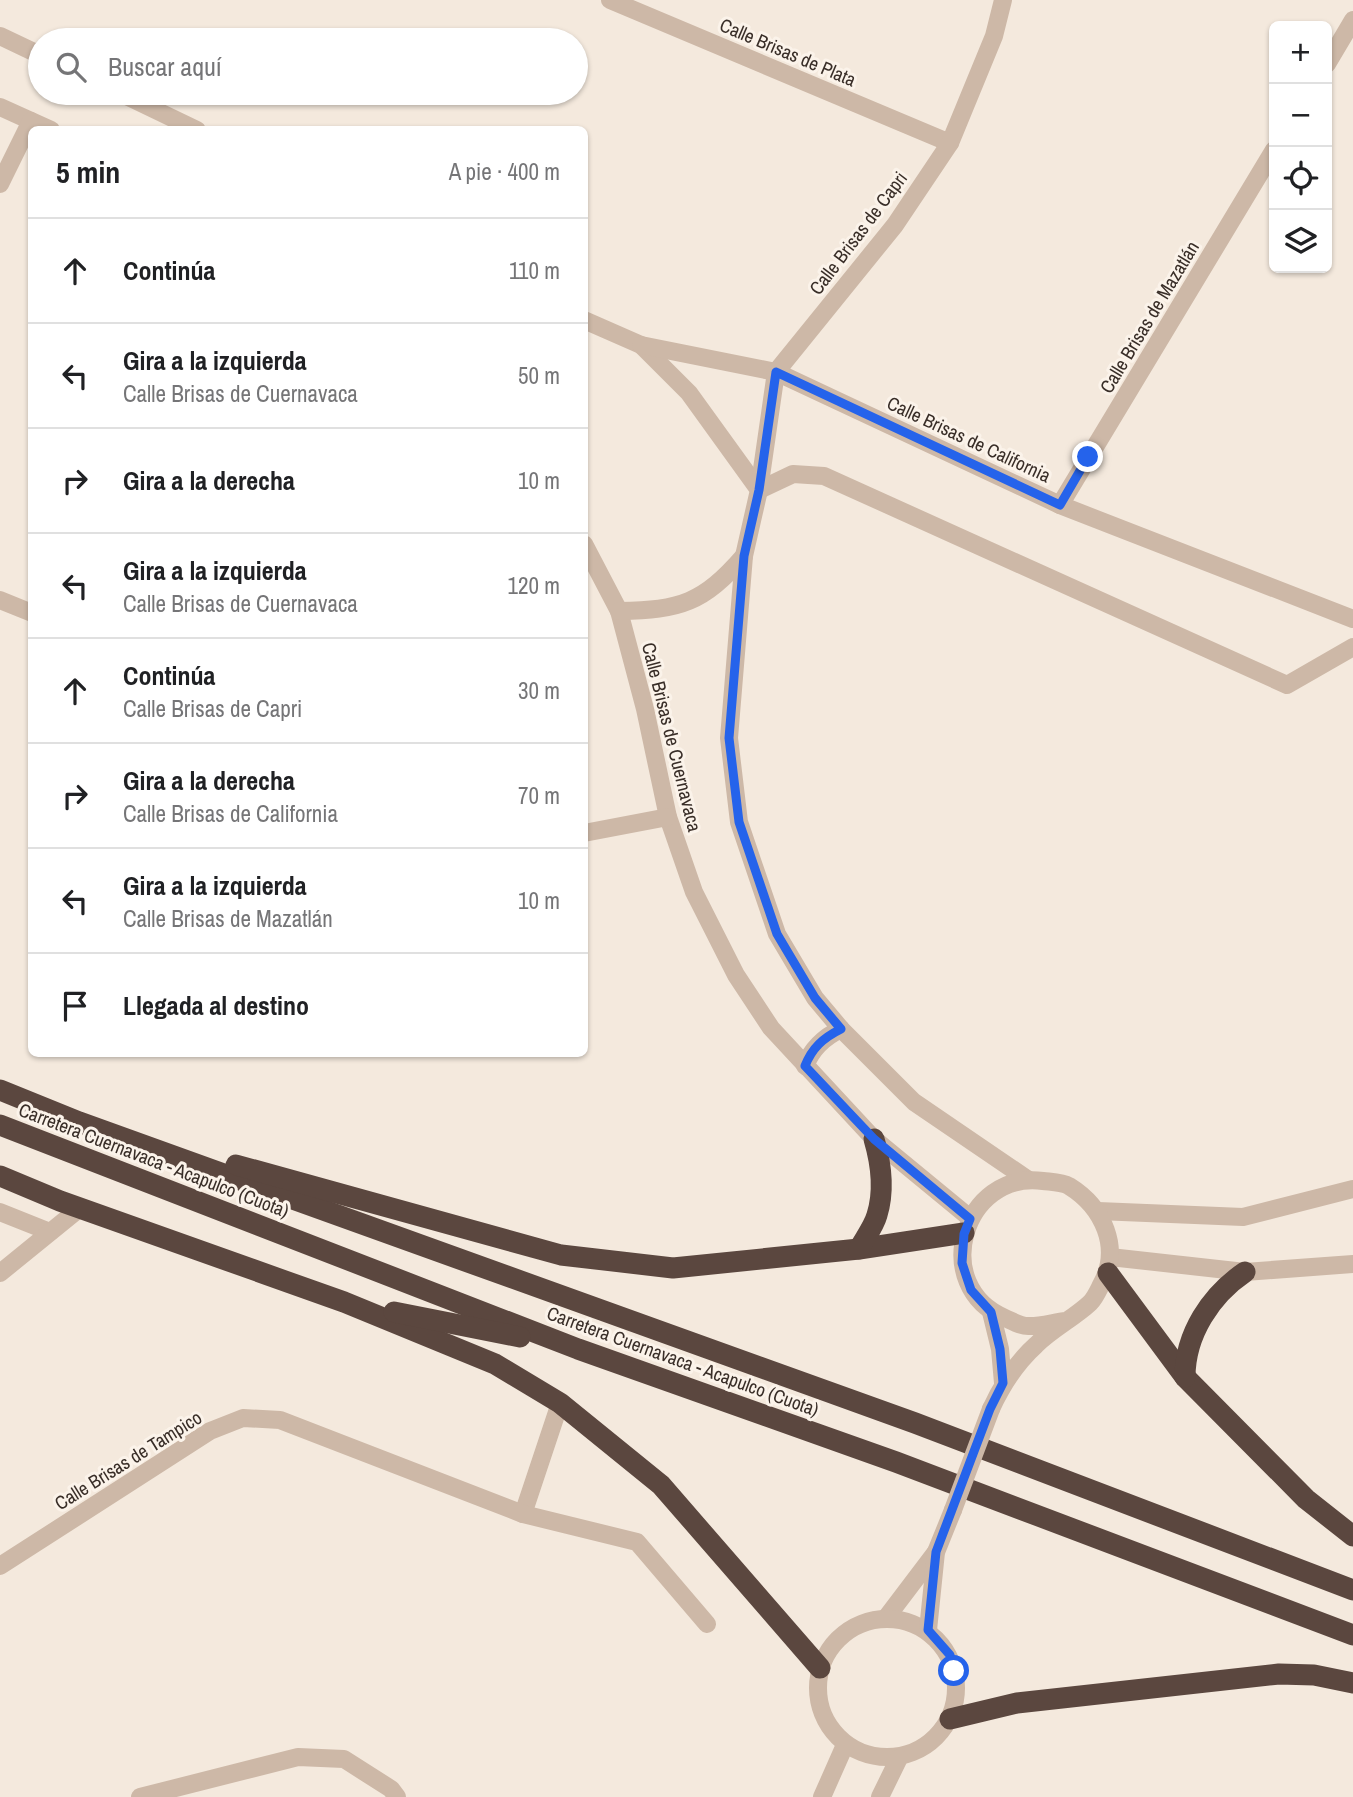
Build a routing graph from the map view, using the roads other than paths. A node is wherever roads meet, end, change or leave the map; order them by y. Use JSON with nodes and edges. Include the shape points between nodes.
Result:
{"nodes":[{"id":1,"x":610,"y":0,"type":"edge"},
{"id":2,"x":1003,"y":0,"type":"edge"},
{"id":3,"x":1353,"y":20,"type":"edge"},
{"id":4,"x":0,"y":36,"type":"edge"},
{"id":5,"x":28,"y":49,"type":"edge"},
{"id":6,"x":1332,"y":56,"type":"edge"},
{"id":7,"x":145,"y":105,"type":"edge"},
{"id":8,"x":0,"y":107,"type":"edge"},
{"id":9,"x":31,"y":121,"type":"junction"},
{"id":10,"x":29,"y":126,"type":"edge"},
{"id":11,"x":42,"y":126,"type":"edge"},
{"id":12,"x":189,"y":126,"type":"edge"},
{"id":13,"x":28,"y":127,"type":"edge"},
{"id":14,"x":950,"y":143,"type":"junction"},
{"id":15,"x":1269,"y":158,"type":"edge"},
{"id":16,"x":0,"y":184,"type":"edge"},
{"id":17,"x":588,"y":322,"type":"edge"},
{"id":18,"x":641,"y":345,"type":"junction"},
{"id":19,"x":776,"y":372,"type":"junction"},
{"id":20,"x":759,"y":490,"type":"junction"},
{"id":21,"x":1060,"y":505,"type":"junction"},
{"id":22,"x":588,"y":552,"type":"edge"},
{"id":23,"x":744,"y":556,"type":"junction"},
{"id":24,"x":0,"y":600,"type":"edge"},
{"id":25,"x":28,"y":611,"type":"edge"},
{"id":26,"x":619,"y":611,"type":"junction"},
{"id":27,"x":1353,"y":619,"type":"edge"},
{"id":28,"x":1353,"y":647,"type":"edge"},
{"id":29,"x":668,"y":817,"type":"junction"},
{"id":30,"x":588,"y":832,"type":"edge"},
{"id":31,"x":841,"y":1029,"type":"junction"},
{"id":32,"x":805,"y":1066,"type":"junction"},
{"id":33,"x":0,"y":1090,"type":"edge"},
{"id":34,"x":79,"y":1122,"type":"junction"},
{"id":35,"x":0,"y":1125,"type":"edge"},
{"id":36,"x":874,"y":1139,"type":"junction"},
{"id":37,"x":0,"y":1176,"type":"edge"},
{"id":38,"x":1027,"y":1179,"type":"junction"},
{"id":39,"x":1353,"y":1189,"type":"edge"},
{"id":40,"x":79,"y":1208,"type":"junction"},
{"id":41,"x":1098,"y":1211,"type":"junction"},
{"id":42,"x":0,"y":1212,"type":"edge"},
{"id":43,"x":967,"y":1226,"type":"junction"},
{"id":44,"x":50,"y":1232,"type":"junction"},
{"id":45,"x":859,"y":1249,"type":"junction"},
{"id":46,"x":1353,"y":1264,"type":"edge"},
{"id":47,"x":1109,"y":1265,"type":"junction"},
{"id":48,"x":1245,"y":1272,"type":"junction"},
{"id":49,"x":0,"y":1273,"type":"edge"},
{"id":50,"x":344,"y":1302,"type":"junction"},
{"id":51,"x":991,"y":1312,"type":"junction"},
{"id":52,"x":1066,"y":1321,"type":"junction"},
{"id":53,"x":578,"y":1349,"type":"junction"},
{"id":54,"x":1185,"y":1377,"type":"junction"},
{"id":55,"x":1003,"y":1383,"type":"junction"},
{"id":56,"x":560,"y":1403,"type":"junction"},
{"id":57,"x":523,"y":1514,"type":"junction"},
{"id":58,"x":1353,"y":1536,"type":"edge"},
{"id":59,"x":936,"y":1552,"type":"junction"},
{"id":60,"x":0,"y":1566,"type":"edge"},
{"id":61,"x":1353,"y":1590,"type":"edge"},
{"id":62,"x":886,"y":1618,"type":"junction"},
{"id":63,"x":707,"y":1624,"type":"dead end"},
{"id":64,"x":928,"y":1630,"type":"junction"},
{"id":65,"x":1353,"y":1635,"type":"edge"},
{"id":66,"x":820,"y":1668,"type":"junction"},
{"id":67,"x":1353,"y":1683,"type":"edge"},
{"id":68,"x":950,"y":1719,"type":"junction"},
{"id":69,"x":845,"y":1745,"type":"junction"},
{"id":70,"x":899,"y":1758,"type":"junction"},
{"id":71,"x":140,"y":1797,"type":"edge"},
{"id":72,"x":397,"y":1797,"type":"edge"},
{"id":73,"x":822,"y":1797,"type":"edge"},
{"id":74,"x":880,"y":1797,"type":"edge"}],
"edges":[{"from":1,"to":14,"type":"street","name":"Calle Brisas de Plata"},
{"from":2,"to":14,"type":"street","name":"Calle Brisas de Capri","via":[[994,36]]},
{"from":3,"to":6,"type":"street"},
{"from":4,"to":5,"type":"street"},
{"from":7,"to":12,"type":"street"},
{"from":8,"to":9,"type":"street"},
{"from":9,"to":10,"type":"street"},
{"from":9,"to":11,"type":"street"},
{"from":13,"to":16,"type":"street"},
{"from":14,"to":19,"type":"street","name":"Calle Brisas de Capri","via":[[895,225]]},
{"from":15,"to":21,"type":"street","name":"Calle Brisas de Mazatlán"},
{"from":17,"to":18,"type":"street"},
{"from":18,"to":19,"type":"street","name":"Calle Brisas de California"},
{"from":18,"to":20,"type":"street","via":[[689,393]]},
{"from":19,"to":20,"type":"street"},
{"from":19,"to":21,"type":"street","name":"Calle Brisas de California"},
{"from":20,"to":23,"type":"street"},
{"from":20,"to":28,"type":"street","via":[[793,474],[824,476],[1287,685]]},
{"from":21,"to":27,"type":"street","name":"Calle Brisas de California"},
{"from":22,"to":26,"type":"street","name":"Calle Brisas de Cuernavaca"},
{"from":23,"to":26,"type":"street","via":[[720,583],[691,601],[657,611]]},
{"from":23,"to":31,"type":"street","via":[[729,738],[739,822],[777,934],[815,998]]},
{"from":24,"to":25,"type":"street"},
{"from":26,"to":29,"type":"street","name":"Calle Brisas de Cuernavaca"},
{"from":29,"to":30,"type":"street"},
{"from":29,"to":32,"type":"street","name":"Calle Brisas de Cuernavaca","via":[[694,892],[736,975],[771,1028]]},
{"from":31,"to":32,"type":"street","via":[[816,1046]]},
{"from":31,"to":38,"type":"street","via":[[914,1102]]},
{"from":32,"to":36,"type":"street","name":"Calle Brisas de Cuernavaca"},
{"from":33,"to":34,"type":"highway","name":"Carretera Cuernavaca - Acapulco (Cuota)"},
{"from":34,"to":45,"type":"highway","via":[[561,1255],[673,1268]]},
{"from":34,"to":61,"type":"highway","name":"Carretera Cuernavaca - Acapulco (Cuota)","via":[[915,1423]]},
{"from":35,"to":53,"type":"highway","name":"Carretera Cuernavaca - Acapulco (Cuota)"},
{"from":36,"to":43,"type":"street","name":"Calle Brisas de Cuernavaca"},
{"from":36,"to":45,"type":"highway","via":[[881,1163],[877,1216]]},
{"from":37,"to":40,"type":"highway"},
{"from":38,"to":41,"type":"street","via":[[1067,1184]]},
{"from":38,"to":43,"type":"street","via":[[993,1192]]},
{"from":39,"to":41,"type":"street","via":[[1243,1217]]},
{"from":40,"to":44,"type":"street"},
{"from":40,"to":50,"type":"highway"},
{"from":41,"to":47,"type":"street","via":[[1108,1233]]},
{"from":42,"to":44,"type":"street"},
{"from":43,"to":45,"type":"highway"},
{"from":43,"to":51,"type":"street","via":[[962,1263],[971,1290]]},
{"from":44,"to":49,"type":"street"},
{"from":46,"to":48,"type":"street"},
{"from":47,"to":48,"type":"street"},
{"from":47,"to":52,"type":"street","via":[[1092,1301]]},
{"from":47,"to":54,"type":"highway"},
{"from":48,"to":54,"type":"highway","via":[[1230,1282],[1205,1312],[1189,1348]]},
{"from":50,"to":53,"type":"highway"},
{"from":50,"to":56,"type":"highway","via":[[495,1364]]},
{"from":51,"to":52,"type":"street","via":[[1027,1327]]},
{"from":51,"to":55,"type":"street"},
{"from":52,"to":55,"type":"street","via":[[1036,1344]]},
{"from":53,"to":65,"type":"highway","name":"Carretera Cuernavaca - Acapulco (Cuota)","via":[[896,1462]]},
{"from":54,"to":58,"type":"highway","via":[[1306,1499]]},
{"from":55,"to":59,"type":"street","bridge":true},
{"from":56,"to":57,"type":"street"},
{"from":56,"to":66,"type":"highway","via":[[662,1486]]},
{"from":57,"to":60,"type":"street","name":"Calle Brisas de Tampico","via":[[280,1420],[243,1418],[210,1432]]},
{"from":57,"to":63,"type":"street","name":"Calle Brisas de Tampico","via":[[637,1542]]},
{"from":59,"to":62,"type":"street"},
{"from":59,"to":64,"type":"street"},
{"from":62,"to":64,"type":"street"},
{"from":62,"to":66,"type":"street","via":[[858,1624],[834,1642]]},
{"from":64,"to":68,"type":"street","via":[[953,1665],[958,1687]]},
{"from":66,"to":69,"type":"street","via":[[818,1697],[827,1724]]},
{"from":67,"to":68,"type":"highway","via":[[1279,1674],[1017,1703]]},
{"from":68,"to":70,"type":"street","via":[[929,1745]]},
{"from":69,"to":70,"type":"street","via":[[871,1757]]},
{"from":69,"to":73,"type":"street"},
{"from":70,"to":74,"type":"street"},
{"from":71,"to":72,"type":"street","via":[[298,1757],[344,1759]]}]}
